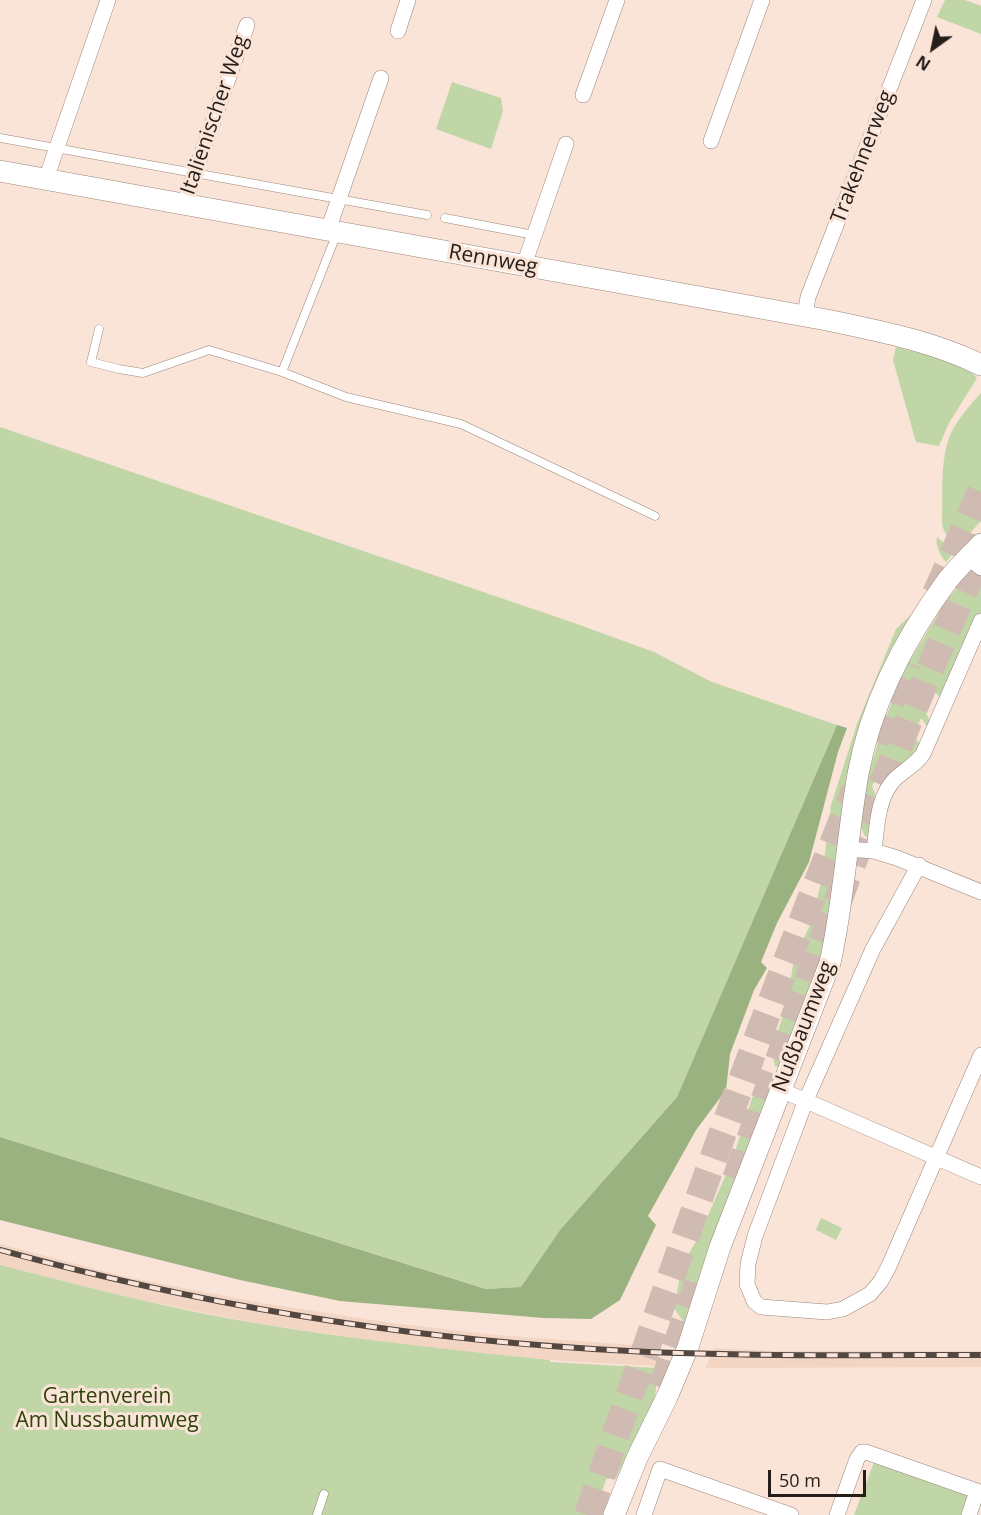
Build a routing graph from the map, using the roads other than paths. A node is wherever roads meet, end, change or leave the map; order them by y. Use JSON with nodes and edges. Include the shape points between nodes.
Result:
{"nodes":[{"id":1,"x":108,"y":0,"type":"edge"},
{"id":2,"x":408,"y":0,"type":"edge"},
{"id":3,"x":617,"y":0,"type":"edge"},
{"id":4,"x":762,"y":0,"type":"edge"},
{"id":5,"x":924,"y":0,"type":"edge"},
{"id":6,"x":247,"y":25,"type":"dead end"},
{"id":7,"x":398,"y":30,"type":"dead end"},
{"id":8,"x":381,"y":78,"type":"dead end"},
{"id":9,"x":583,"y":95,"type":"dead end"},
{"id":10,"x":0,"y":138,"type":"edge"},
{"id":11,"x":711,"y":141,"type":"dead end"},
{"id":12,"x":566,"y":144,"type":"dead end"},
{"id":13,"x":56,"y":147,"type":"junction"},
{"id":14,"x":0,"y":171,"type":"edge"},
{"id":15,"x":194,"y":174,"type":"junction"},
{"id":16,"x":46,"y":179,"type":"junction"},
{"id":17,"x":339,"y":199,"type":"junction"},
{"id":18,"x":184,"y":204,"type":"junction"},
{"id":19,"x":427,"y":215,"type":"dead end"},
{"id":20,"x":444,"y":218,"type":"dead end"},
{"id":21,"x":333,"y":231,"type":"junction"},
{"id":22,"x":534,"y":235,"type":"junction"},
{"id":23,"x":524,"y":266,"type":"junction"},
{"id":24,"x":805,"y":316,"type":"junction"},
{"id":25,"x":99,"y":329,"type":"dead end"},
{"id":26,"x":981,"y":364,"type":"edge"},
{"id":27,"x":282,"y":372,"type":"junction"},
{"id":28,"x":655,"y":516,"type":"dead end"},
{"id":29,"x":977,"y":556,"type":"edge"},
{"id":30,"x":981,"y":621,"type":"edge"},
{"id":31,"x":848,"y":849,"type":"junction"},
{"id":32,"x":873,"y":851,"type":"junction"},
{"id":33,"x":919,"y":865,"type":"junction"},
{"id":34,"x":981,"y":892,"type":"edge"},
{"id":35,"x":981,"y":1055,"type":"edge"},
{"id":36,"x":781,"y":1090,"type":"junction"},
{"id":37,"x":806,"y":1100,"type":"junction"},
{"id":38,"x":936,"y":1158,"type":"junction"},
{"id":39,"x":981,"y":1177,"type":"edge"},
{"id":40,"x":324,"y":1494,"type":"dead end"},
{"id":41,"x":317,"y":1515,"type":"edge"},
{"id":42,"x":614,"y":1515,"type":"edge"},
{"id":43,"x":644,"y":1515,"type":"edge"},
{"id":44,"x":791,"y":1515,"type":"edge"},
{"id":45,"x":837,"y":1515,"type":"edge"},
{"id":46,"x":969,"y":1515,"type":"edge"}],
"edges":[{"from":1,"to":13,"type":"street"},
{"from":2,"to":7,"type":"street"},
{"from":3,"to":9,"type":"street"},
{"from":4,"to":11,"type":"street"},
{"from":5,"to":24,"type":"street","name":"Trakehnerweg","via":[[808,297]]},
{"from":6,"to":15,"type":"street","name":"Italienischer Weg"},
{"from":8,"to":17,"type":"street"},
{"from":10,"to":13,"type":"lane"},
{"from":12,"to":22,"type":"street"},
{"from":13,"to":15,"type":"lane"},
{"from":13,"to":16,"type":"street"},
{"from":14,"to":16,"type":"street","name":"Rennweg"},
{"from":15,"to":17,"type":"lane"},
{"from":15,"to":18,"type":"street","name":"Italienischer Weg"},
{"from":16,"to":18,"type":"street","name":"Rennweg"},
{"from":17,"to":19,"type":"lane"},
{"from":17,"to":21,"type":"street"},
{"from":18,"to":21,"type":"street","name":"Rennweg"},
{"from":20,"to":22,"type":"lane"},
{"from":21,"to":23,"type":"street","name":"Rennweg"},
{"from":21,"to":27,"type":"lane"},
{"from":22,"to":23,"type":"street"},
{"from":23,"to":24,"type":"street","name":"Rennweg"},
{"from":24,"to":26,"type":"street","name":"Rennweg","via":[[914,339]]},
{"from":25,"to":27,"type":"lane","via":[[91,362],[118,369],[143,373],[209,350]]},
{"from":27,"to":28,"type":"lane","via":[[346,397],[461,424]]},
{"from":29,"to":31,"type":"street","name":"Nußbaumweg","via":[[948,579],[900,655],[884,689],[858,772]]},
{"from":30,"to":32,"type":"street","via":[[923,754],[893,781],[882,801]]},
{"from":31,"to":32,"type":"street"},
{"from":31,"to":36,"type":"street","name":"Nußbaumweg","via":[[830,963]]},
{"from":32,"to":33,"type":"street"},
{"from":33,"to":34,"type":"street"},
{"from":33,"to":37,"type":"street","name":"Nußbaumweg","via":[[873,949]]},
{"from":35,"to":38,"type":"street"},
{"from":36,"to":37,"type":"street"},
{"from":36,"to":42,"type":"street","name":"Nußbaumweg","via":[[720,1247],[688,1347]]},
{"from":37,"to":38,"type":"street"},
{"from":37,"to":38,"type":"street","name":"Nußbaumweg","via":[[768,1198],[748,1264],[750,1293],[754,1301],[766,1308],[827,1312],[843,1309],[870,1294],[889,1266]]},
{"from":38,"to":39,"type":"street"},
{"from":40,"to":41,"type":"lane"},
{"from":43,"to":44,"type":"street","via":[[660,1469]]},
{"from":45,"to":46,"type":"street","via":[[862,1452],[977,1491]]}]}
